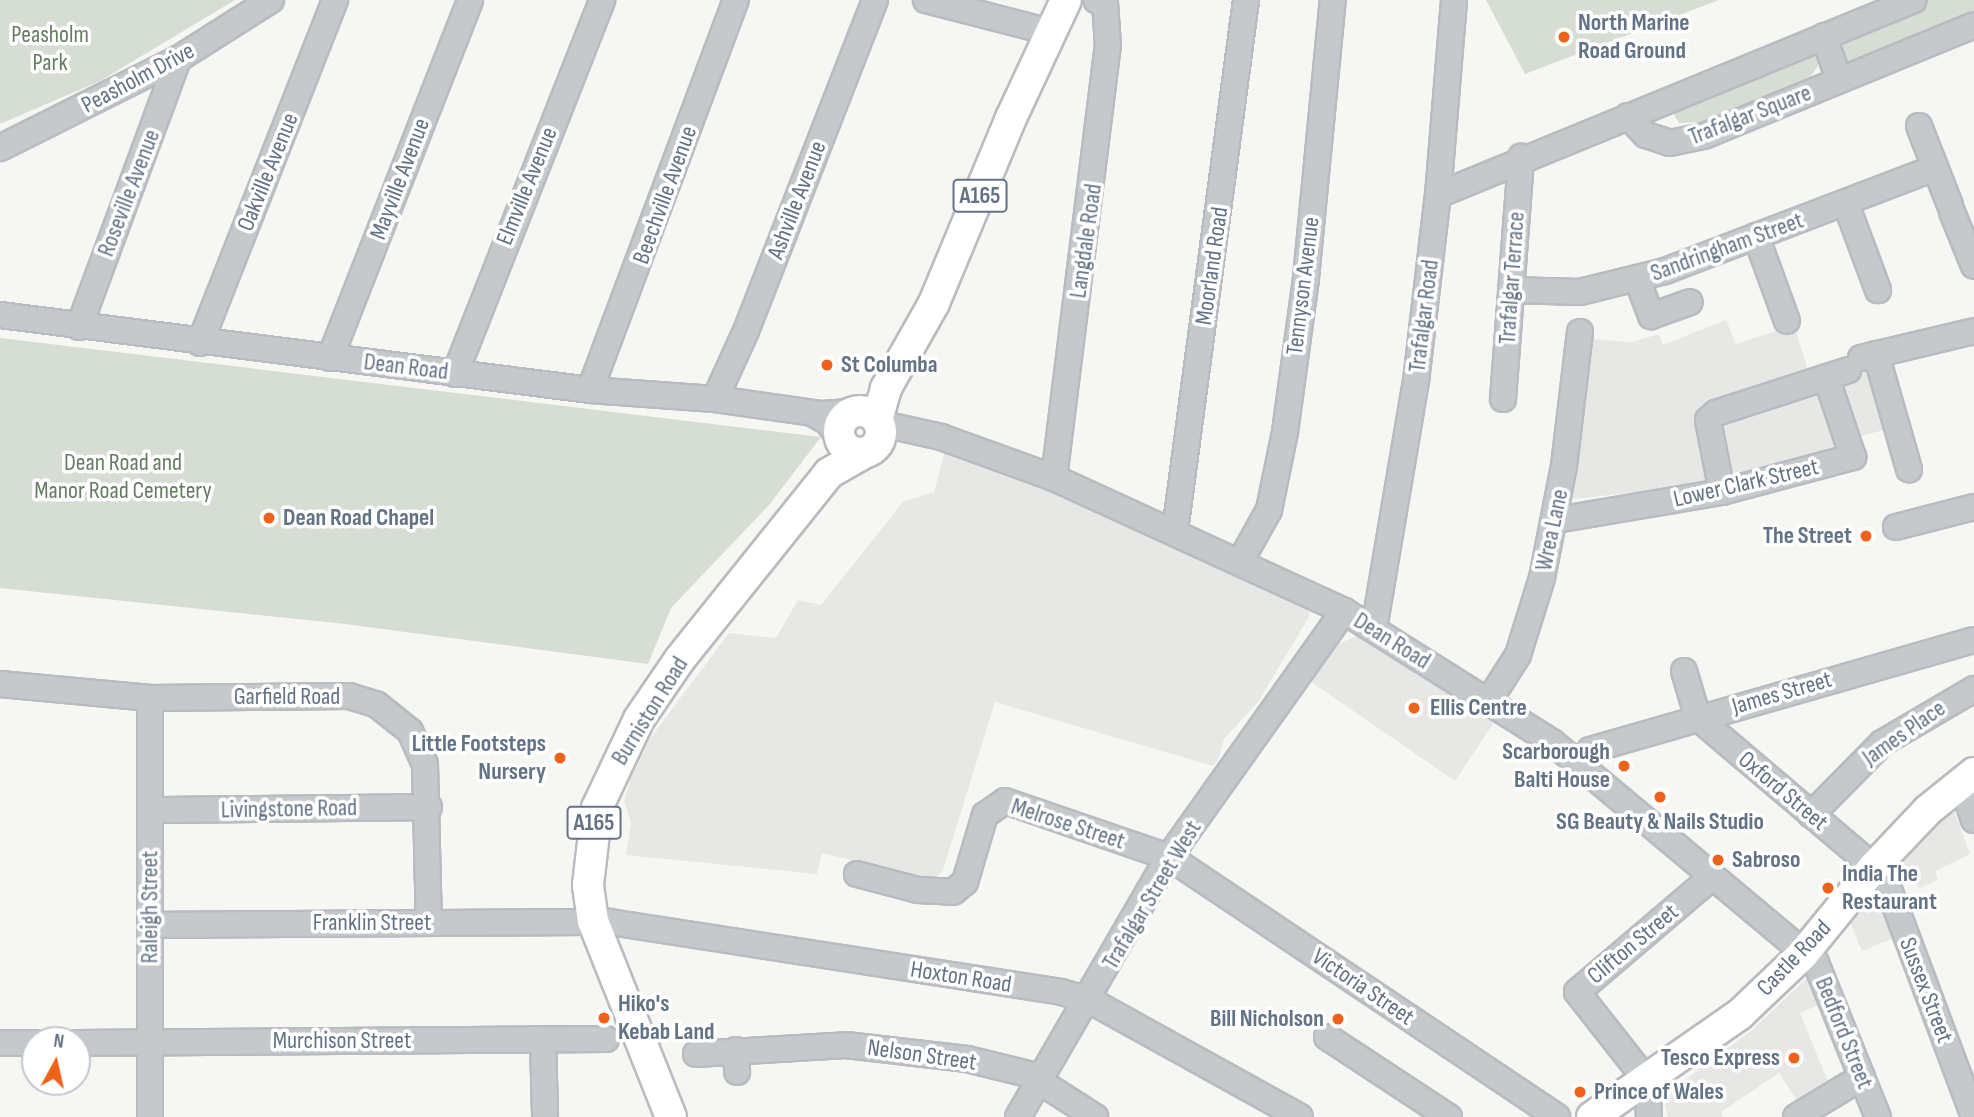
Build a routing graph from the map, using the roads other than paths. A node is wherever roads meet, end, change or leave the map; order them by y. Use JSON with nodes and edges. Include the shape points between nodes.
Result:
{"nodes":[{"id":1,"x":271,"y":0,"type":"edge"},
{"id":2,"x":335,"y":0,"type":"edge"},
{"id":3,"x":470,"y":0,"type":"edge"},
{"id":4,"x":602,"y":0,"type":"edge"},
{"id":5,"x":736,"y":0,"type":"edge"},
{"id":6,"x":875,"y":0,"type":"edge"},
{"id":7,"x":926,"y":0,"type":"edge"},
{"id":8,"x":1066,"y":0,"type":"edge"},
{"id":9,"x":1247,"y":0,"type":"edge"},
{"id":10,"x":1333,"y":0,"type":"edge"},
{"id":11,"x":1454,"y":0,"type":"edge"},
{"id":12,"x":1914,"y":0,"type":"edge"},
{"id":13,"x":1102,"y":1,"type":"edge"},
{"id":14,"x":1974,"y":25,"type":"edge"},
{"id":15,"x":1051,"y":32,"type":"junction"},
{"id":16,"x":1824,"y":36,"type":"junction"},
{"id":17,"x":178,"y":59,"type":"junction"},
{"id":18,"x":1839,"y":80,"type":"junction"},
{"id":19,"x":1628,"y":116,"type":"junction"},
{"id":20,"x":1919,"y":126,"type":"dead end"},
{"id":21,"x":0,"y":148,"type":"edge"},
{"id":22,"x":1521,"y":157,"type":"junction"},
{"id":23,"x":1935,"y":168,"type":"junction"},
{"id":24,"x":1438,"y":195,"type":"junction"},
{"id":25,"x":1846,"y":204,"type":"junction"},
{"id":26,"x":1756,"y":236,"type":"junction"},
{"id":27,"x":1972,"y":254,"type":"edge"},
{"id":28,"x":1637,"y":279,"type":"junction"},
{"id":29,"x":1511,"y":290,"type":"junction"},
{"id":30,"x":1878,"y":290,"type":"dead end"},
{"id":31,"x":1690,"y":303,"type":"dead end"},
{"id":32,"x":0,"y":315,"type":"edge"},
{"id":33,"x":1787,"y":321,"type":"dead end"},
{"id":34,"x":79,"y":327,"type":"junction"},
{"id":35,"x":1973,"y":333,"type":"edge"},
{"id":36,"x":1573,"y":341,"type":"dead end"},
{"id":37,"x":200,"y":343,"type":"junction"},
{"id":38,"x":330,"y":358,"type":"junction"},
{"id":39,"x":1853,"y":365,"type":"junction"},
{"id":40,"x":455,"y":374,"type":"junction"},
{"id":41,"x":590,"y":390,"type":"junction"},
{"id":42,"x":715,"y":399,"type":"junction"},
{"id":43,"x":1503,"y":399,"type":"dead end"},
{"id":44,"x":861,"y":430,"type":"junction"},
{"id":45,"x":1902,"y":461,"type":"dead end"},
{"id":46,"x":1054,"y":478,"type":"junction"},
{"id":47,"x":1722,"y":492,"type":"junction"},
{"id":48,"x":1974,"y":507,"type":"edge"},
{"id":49,"x":1556,"y":520,"type":"junction"},
{"id":50,"x":1907,"y":520,"type":"dead end"},
{"id":51,"x":1175,"y":531,"type":"junction"},
{"id":52,"x":1240,"y":562,"type":"junction"},
{"id":53,"x":1344,"y":611,"type":"junction"},
{"id":54,"x":1374,"y":629,"type":"junction"},
{"id":55,"x":1974,"y":640,"type":"edge"},
{"id":56,"x":1684,"y":671,"type":"dead end"},
{"id":57,"x":0,"y":684,"type":"edge"},
{"id":58,"x":1974,"y":689,"type":"edge"},
{"id":59,"x":150,"y":698,"type":"junction"},
{"id":60,"x":1488,"y":702,"type":"junction"},
{"id":61,"x":1698,"y":718,"type":"junction"},
{"id":62,"x":1590,"y":750,"type":"dead end"},
{"id":63,"x":1967,"y":777,"type":"edge"},
{"id":64,"x":429,"y":807,"type":"junction"},
{"id":65,"x":150,"y":810,"type":"junction"},
{"id":66,"x":1811,"y":815,"type":"junction"},
{"id":67,"x":1974,"y":820,"type":"edge"},
{"id":68,"x":1169,"y":857,"type":"junction"},
{"id":69,"x":1874,"y":867,"type":"junction"},
{"id":70,"x":857,"y":874,"type":"dead end"},
{"id":71,"x":1711,"y":878,"type":"junction"},
{"id":72,"x":601,"y":922,"type":"junction"},
{"id":73,"x":429,"y":923,"type":"junction"},
{"id":74,"x":150,"y":925,"type":"junction"},
{"id":75,"x":1803,"y":954,"type":"junction"},
{"id":76,"x":1089,"y":1000,"type":"junction"},
{"id":77,"x":1327,"y":1037,"type":"dead end"},
{"id":78,"x":606,"y":1039,"type":"dead end"},
{"id":79,"x":543,"y":1040,"type":"junction"},
{"id":80,"x":150,"y":1042,"type":"junction"},
{"id":81,"x":0,"y":1043,"type":"edge"},
{"id":82,"x":21,"y":1043,"type":"edge"},
{"id":83,"x":91,"y":1043,"type":"edge"},
{"id":84,"x":696,"y":1054,"type":"dead end"},
{"id":85,"x":1862,"y":1077,"type":"junction"},
{"id":86,"x":1039,"y":1082,"type":"junction"},
{"id":87,"x":1647,"y":1082,"type":"junction"},
{"id":88,"x":674,"y":1116,"type":"edge"},
{"id":89,"x":150,"y":1117,"type":"edge"},
{"id":90,"x":545,"y":1117,"type":"edge"},
{"id":91,"x":1018,"y":1117,"type":"edge"},
{"id":92,"x":1095,"y":1117,"type":"edge"},
{"id":93,"x":1300,"y":1117,"type":"edge"},
{"id":94,"x":1449,"y":1117,"type":"edge"},
{"id":95,"x":1557,"y":1117,"type":"edge"},
{"id":96,"x":1592,"y":1117,"type":"edge"},
{"id":97,"x":1649,"y":1117,"type":"edge"},
{"id":98,"x":1796,"y":1117,"type":"edge"},
{"id":99,"x":1878,"y":1117,"type":"edge"},
{"id":100,"x":1974,"y":1117,"type":"edge"}],
"edges":[{"from":1,"to":17,"type":"street","name":"Peasholm Drive"},
{"from":2,"to":37,"type":"street","name":"Oakville Avenue"},
{"from":3,"to":38,"type":"street","name":"Mayville Avenue"},
{"from":4,"to":40,"type":"street","name":"Elmville Avenue"},
{"from":5,"to":41,"type":"street","name":"Beechville Avenue"},
{"from":6,"to":42,"type":"street","name":"Ashville Avenue"},
{"from":7,"to":15,"type":"street"},
{"from":8,"to":15,"type":"main road","number":"A165"},
{"from":9,"to":51,"type":"street","name":"Moorland Road"},
{"from":10,"to":52,"type":"street","name":"Tennyson Avenue","via":[[1306,278],[1285,432],[1269,510]]},
{"from":11,"to":24,"type":"street","name":"Trafalgar Road"},
{"from":12,"to":16,"type":"street","name":"Trafalgar Square"},
{"from":13,"to":46,"type":"street","name":"Langdale Road","via":[[1108,46],[1099,137]]},
{"from":14,"to":18,"type":"street","name":"Trafalgar Square"},
{"from":15,"to":44,"type":"main road","number":"A165","via":[[934,303]]},
{"from":16,"to":18,"type":"street","name":"Trafalgar Square"},
{"from":16,"to":19,"type":"street","name":"Trafalgar Square"},
{"from":17,"to":21,"type":"street","name":"Peasholm Drive"},
{"from":17,"to":34,"type":"street","name":"Roseville Avenue"},
{"from":18,"to":19,"type":"street","name":"Trafalgar Square","via":[[1704,136],[1670,143],[1646,135]]},
{"from":19,"to":22,"type":"street","name":"Trafalgar Square"},
{"from":20,"to":23,"type":"street"},
{"from":22,"to":24,"type":"street","name":"Trafalgar Square"},
{"from":22,"to":29,"type":"street","name":"Trafalgar Terrace"},
{"from":23,"to":25,"type":"street","name":"Sandringham Street"},
{"from":23,"to":27,"type":"street"},
{"from":24,"to":54,"type":"street","name":"Trafalgar Road","via":[[1416,381]]},
{"from":25,"to":26,"type":"street","name":"Sandringham Street"},
{"from":25,"to":30,"type":"street"},
{"from":26,"to":28,"type":"street","name":"Sandringham Street"},
{"from":26,"to":33,"type":"street"},
{"from":28,"to":29,"type":"street","name":"Sandringham Street","via":[[1580,292]]},
{"from":28,"to":31,"type":"street","via":[[1651,316]]},
{"from":29,"to":43,"type":"street","name":"Trafalgar Terrace"},
{"from":32,"to":34,"type":"street","name":"Dean Road"},
{"from":34,"to":37,"type":"street","name":"Dean Road"},
{"from":35,"to":39,"type":"street"},
{"from":36,"to":49,"type":"street","name":"Wrea Lane"},
{"from":37,"to":38,"type":"street","name":"Dean Road"},
{"from":38,"to":40,"type":"street","name":"Dean Road"},
{"from":39,"to":45,"type":"street"},
{"from":39,"to":47,"type":"street","name":"Lower Clark Street","via":[[1853,457]]},
{"from":39,"to":47,"type":"street","via":[[1708,420]]},
{"from":40,"to":41,"type":"street","name":"Dean Road"},
{"from":41,"to":42,"type":"street","name":"Dean Road"},
{"from":42,"to":44,"type":"street","name":"Dean Road","via":[[812,413]]},
{"from":44,"to":46,"type":"street","name":"Dean Road","via":[[919,432]]},
{"from":44,"to":72,"type":"main road","name":"Burniston Road","number":"A165","via":[[759,563],[649,728],[620,788],[604,861]]},
{"from":46,"to":51,"type":"street","name":"Dean Road"},
{"from":47,"to":49,"type":"street","name":"Lower Clark Street"},
{"from":48,"to":50,"type":"street"},
{"from":49,"to":60,"type":"street","name":"Wrea Lane","via":[[1518,655]]},
{"from":51,"to":52,"type":"street","name":"Dean Road"},
{"from":52,"to":53,"type":"street","name":"Dean Road"},
{"from":53,"to":54,"type":"street","name":"Dean Road"},
{"from":53,"to":68,"type":"street","name":"Trafalgar Street West"},
{"from":54,"to":60,"type":"street","name":"Dean Road"},
{"from":55,"to":61,"type":"street","name":"James Street"},
{"from":56,"to":61,"type":"street"},
{"from":57,"to":59,"type":"street","name":"Garfield Road"},
{"from":58,"to":66,"type":"street","name":"James Place","via":[[1882,743]]},
{"from":59,"to":64,"type":"street","name":"Garfield Road","via":[[334,695],[376,704],[400,720],[416,742],[425,764]]},
{"from":59,"to":65,"type":"street","name":"Raleigh Street"},
{"from":60,"to":71,"type":"street","name":"Dean Road","via":[[1552,742]]},
{"from":61,"to":62,"type":"street","name":"James Street"},
{"from":61,"to":66,"type":"street","name":"Oxford Street"},
{"from":63,"to":67,"type":"street"},
{"from":63,"to":69,"type":"main road","name":"Castle Road"},
{"from":64,"to":65,"type":"street","name":"Livingstone Road"},
{"from":64,"to":73,"type":"street","name":"Garfield Road"},
{"from":65,"to":74,"type":"street","name":"Raleigh Street"},
{"from":66,"to":69,"type":"street","name":"Oxford Street"},
{"from":68,"to":70,"type":"street","name":"Melrose Street","via":[[1005,801],[985,814],[965,882],[953,892],[918,890]]},
{"from":68,"to":76,"type":"street","name":"Trafalgar Street West"},
{"from":68,"to":95,"type":"street","name":"Victoria Street"},
{"from":69,"to":75,"type":"main road","name":"Castle Road"},
{"from":69,"to":100,"type":"street","name":"Sussex Street","via":[[1884,876]]},
{"from":71,"to":75,"type":"street","name":"Dean Road"},
{"from":71,"to":87,"type":"street","name":"Clifton Street","via":[[1577,992]]},
{"from":72,"to":73,"type":"street","name":"Franklin Street"},
{"from":72,"to":76,"type":"street","name":"Hoxton Road"},
{"from":72,"to":88,"type":"main road","name":"Burniston Road","number":"A165","via":[[647,1029]]},
{"from":73,"to":74,"type":"street","name":"Franklin Street"},
{"from":74,"to":80,"type":"street","name":"Raleigh Street"},
{"from":75,"to":85,"type":"street","name":"Bedford Street","via":[[1816,963]]},
{"from":75,"to":87,"type":"main road","name":"Castle Road","via":[[1739,1015]]},
{"from":76,"to":86,"type":"street","name":"Trafalgar Street West"},
{"from":76,"to":93,"type":"street","name":"Hoxton Road"},
{"from":77,"to":94,"type":"street"},
{"from":78,"to":79,"type":"street","name":"Murchison Street"},
{"from":79,"to":80,"type":"street","name":"Murchison Street"},
{"from":79,"to":90,"type":"street"},
{"from":80,"to":83,"type":"street","name":"Murchison Street"},
{"from":80,"to":89,"type":"street","name":"Raleigh Street"},
{"from":81,"to":82,"type":"street"},
{"from":84,"to":86,"type":"street","name":"Nelson Street","via":[[736,1061],[846,1045],[910,1050],[1002,1067]]},
{"from":85,"to":98,"type":"street"},
{"from":85,"to":99,"type":"street","name":"Bedford Street"},
{"from":86,"to":91,"type":"street","name":"Trafalgar Street West"},
{"from":86,"to":92,"type":"street","name":"Nelson Street"},
{"from":87,"to":96,"type":"main road","name":"Castle Road"},
{"from":87,"to":97,"type":"street"}]}
